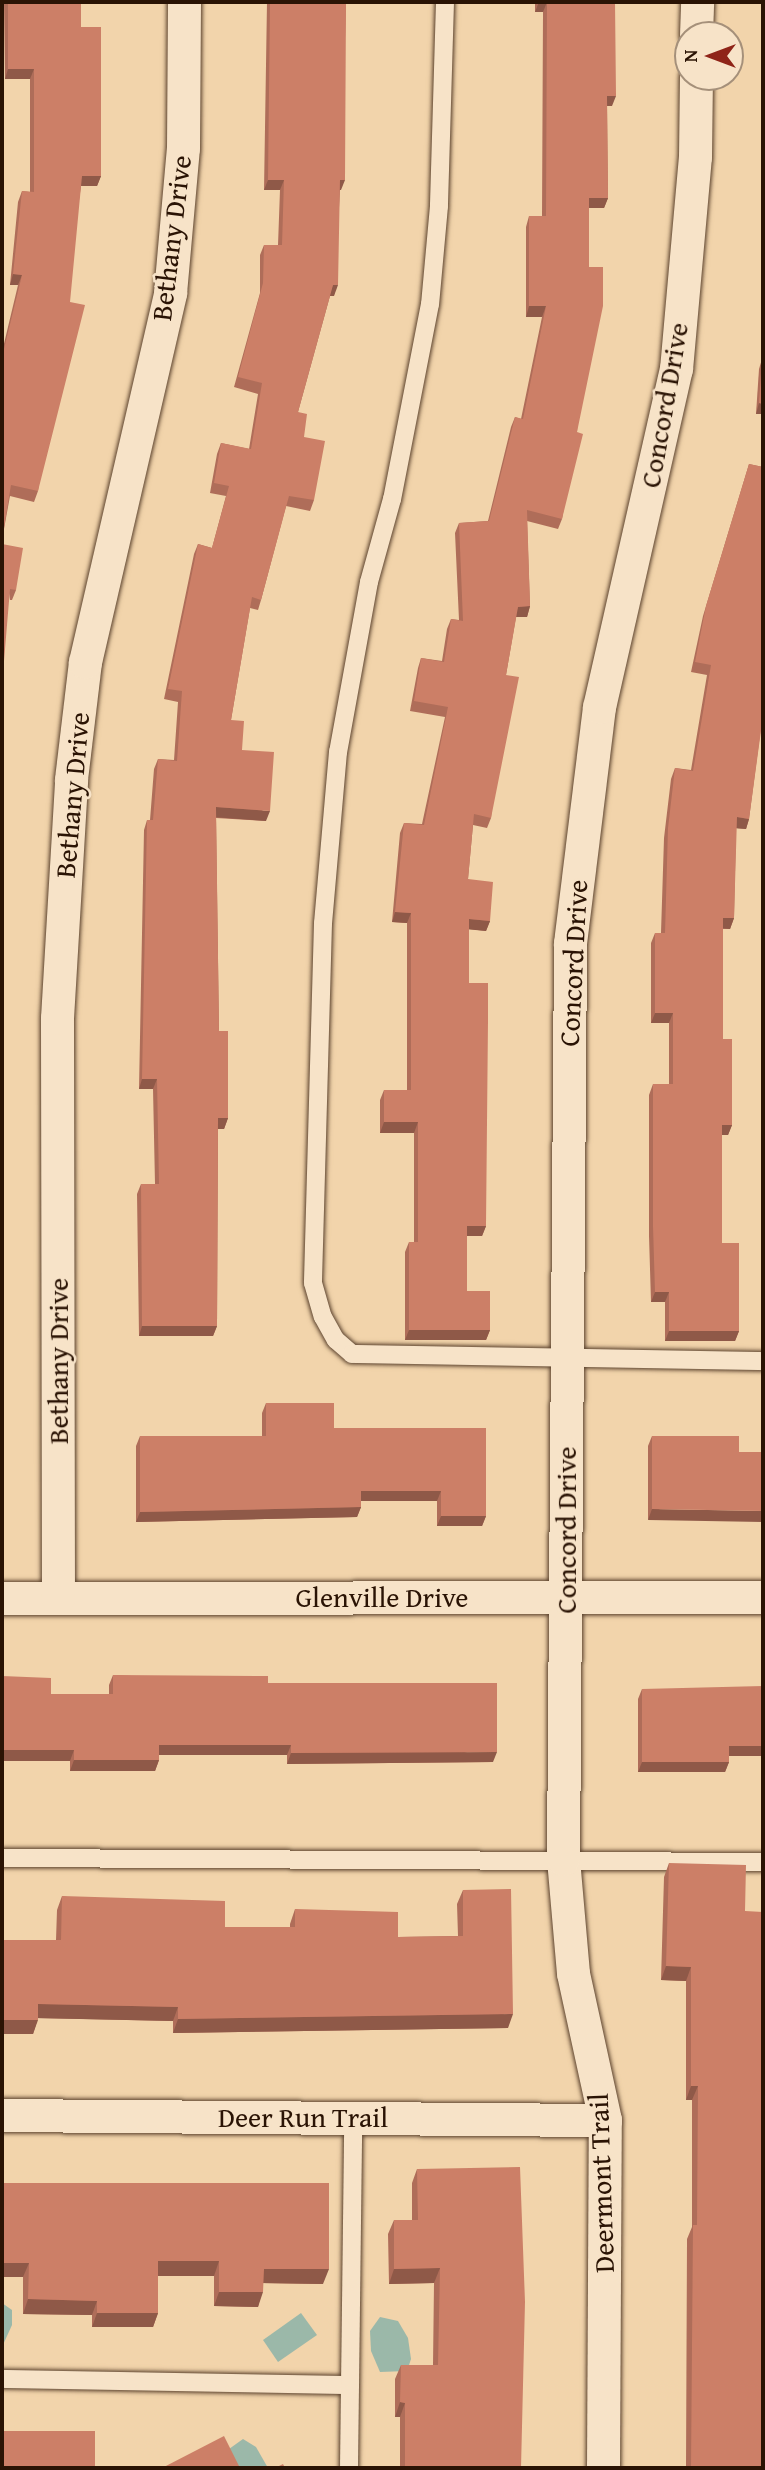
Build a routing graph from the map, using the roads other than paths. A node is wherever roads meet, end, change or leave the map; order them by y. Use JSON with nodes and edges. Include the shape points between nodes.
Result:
{"nodes":[{"id":1,"x":184,"y":2,"type":"edge"},
{"id":2,"x":445,"y":2,"type":"edge"},
{"id":3,"x":696,"y":2,"type":"edge"},
{"id":4,"x":696,"y":21,"type":"edge"},
{"id":5,"x":696,"y":91,"type":"edge"},
{"id":6,"x":567,"y":1358,"type":"junction"},
{"id":7,"x":763,"y":1361,"type":"edge"},
{"id":8,"x":566,"y":1597,"type":"junction"},
{"id":9,"x":763,"y":1597,"type":"edge"},
{"id":10,"x":2,"y":1598,"type":"edge"},
{"id":11,"x":58,"y":1598,"type":"junction"},
{"id":12,"x":2,"y":1858,"type":"edge"},
{"id":13,"x":563,"y":1860,"type":"junction"},
{"id":14,"x":763,"y":1862,"type":"edge"},
{"id":15,"x":2,"y":2115,"type":"edge"},
{"id":16,"x":353,"y":2118,"type":"junction"},
{"id":17,"x":605,"y":2120,"type":"junction"},
{"id":18,"x":2,"y":2378,"type":"edge"},
{"id":19,"x":349,"y":2385,"type":"junction"},
{"id":20,"x":349,"y":2468,"type":"edge"},
{"id":21,"x":603,"y":2468,"type":"edge"}],
"edges":[{"from":1,"to":11,"type":"street","name":"Bethany Drive","via":[[183,148],[170,293],[85,662],[71,779],[57,1018]]},
{"from":2,"to":6,"type":"lane","via":[[440,193],[430,304],[392,499],[369,582],[338,752],[323,923],[313,1283],[323,1317],[336,1340],[352,1354]]},
{"from":3,"to":4,"type":"street"},
{"from":5,"to":6,"type":"street","name":"Concord Drive","via":[[695,157],[676,369],[596,719],[569,943]]},
{"from":6,"to":7,"type":"lane"},
{"from":6,"to":8,"type":"street","name":"Concord Drive"},
{"from":8,"to":9,"type":"street","name":"Glenville Drive"},
{"from":8,"to":11,"type":"street","name":"Glenville Drive"},
{"from":8,"to":13,"type":"street","name":"Concord Drive"},
{"from":10,"to":11,"type":"street","name":"Glenville Drive"},
{"from":12,"to":13,"type":"lane"},
{"from":13,"to":14,"type":"lane"},
{"from":13,"to":17,"type":"street","name":"Deermont Trail","via":[[573,1973]]},
{"from":15,"to":16,"type":"street","name":"Deer Run Trail"},
{"from":16,"to":17,"type":"street","name":"Deer Run Trail"},
{"from":16,"to":19,"type":"lane"},
{"from":17,"to":21,"type":"street","name":"Deermont Trail"},
{"from":18,"to":19,"type":"lane"},
{"from":19,"to":20,"type":"lane"}]}
